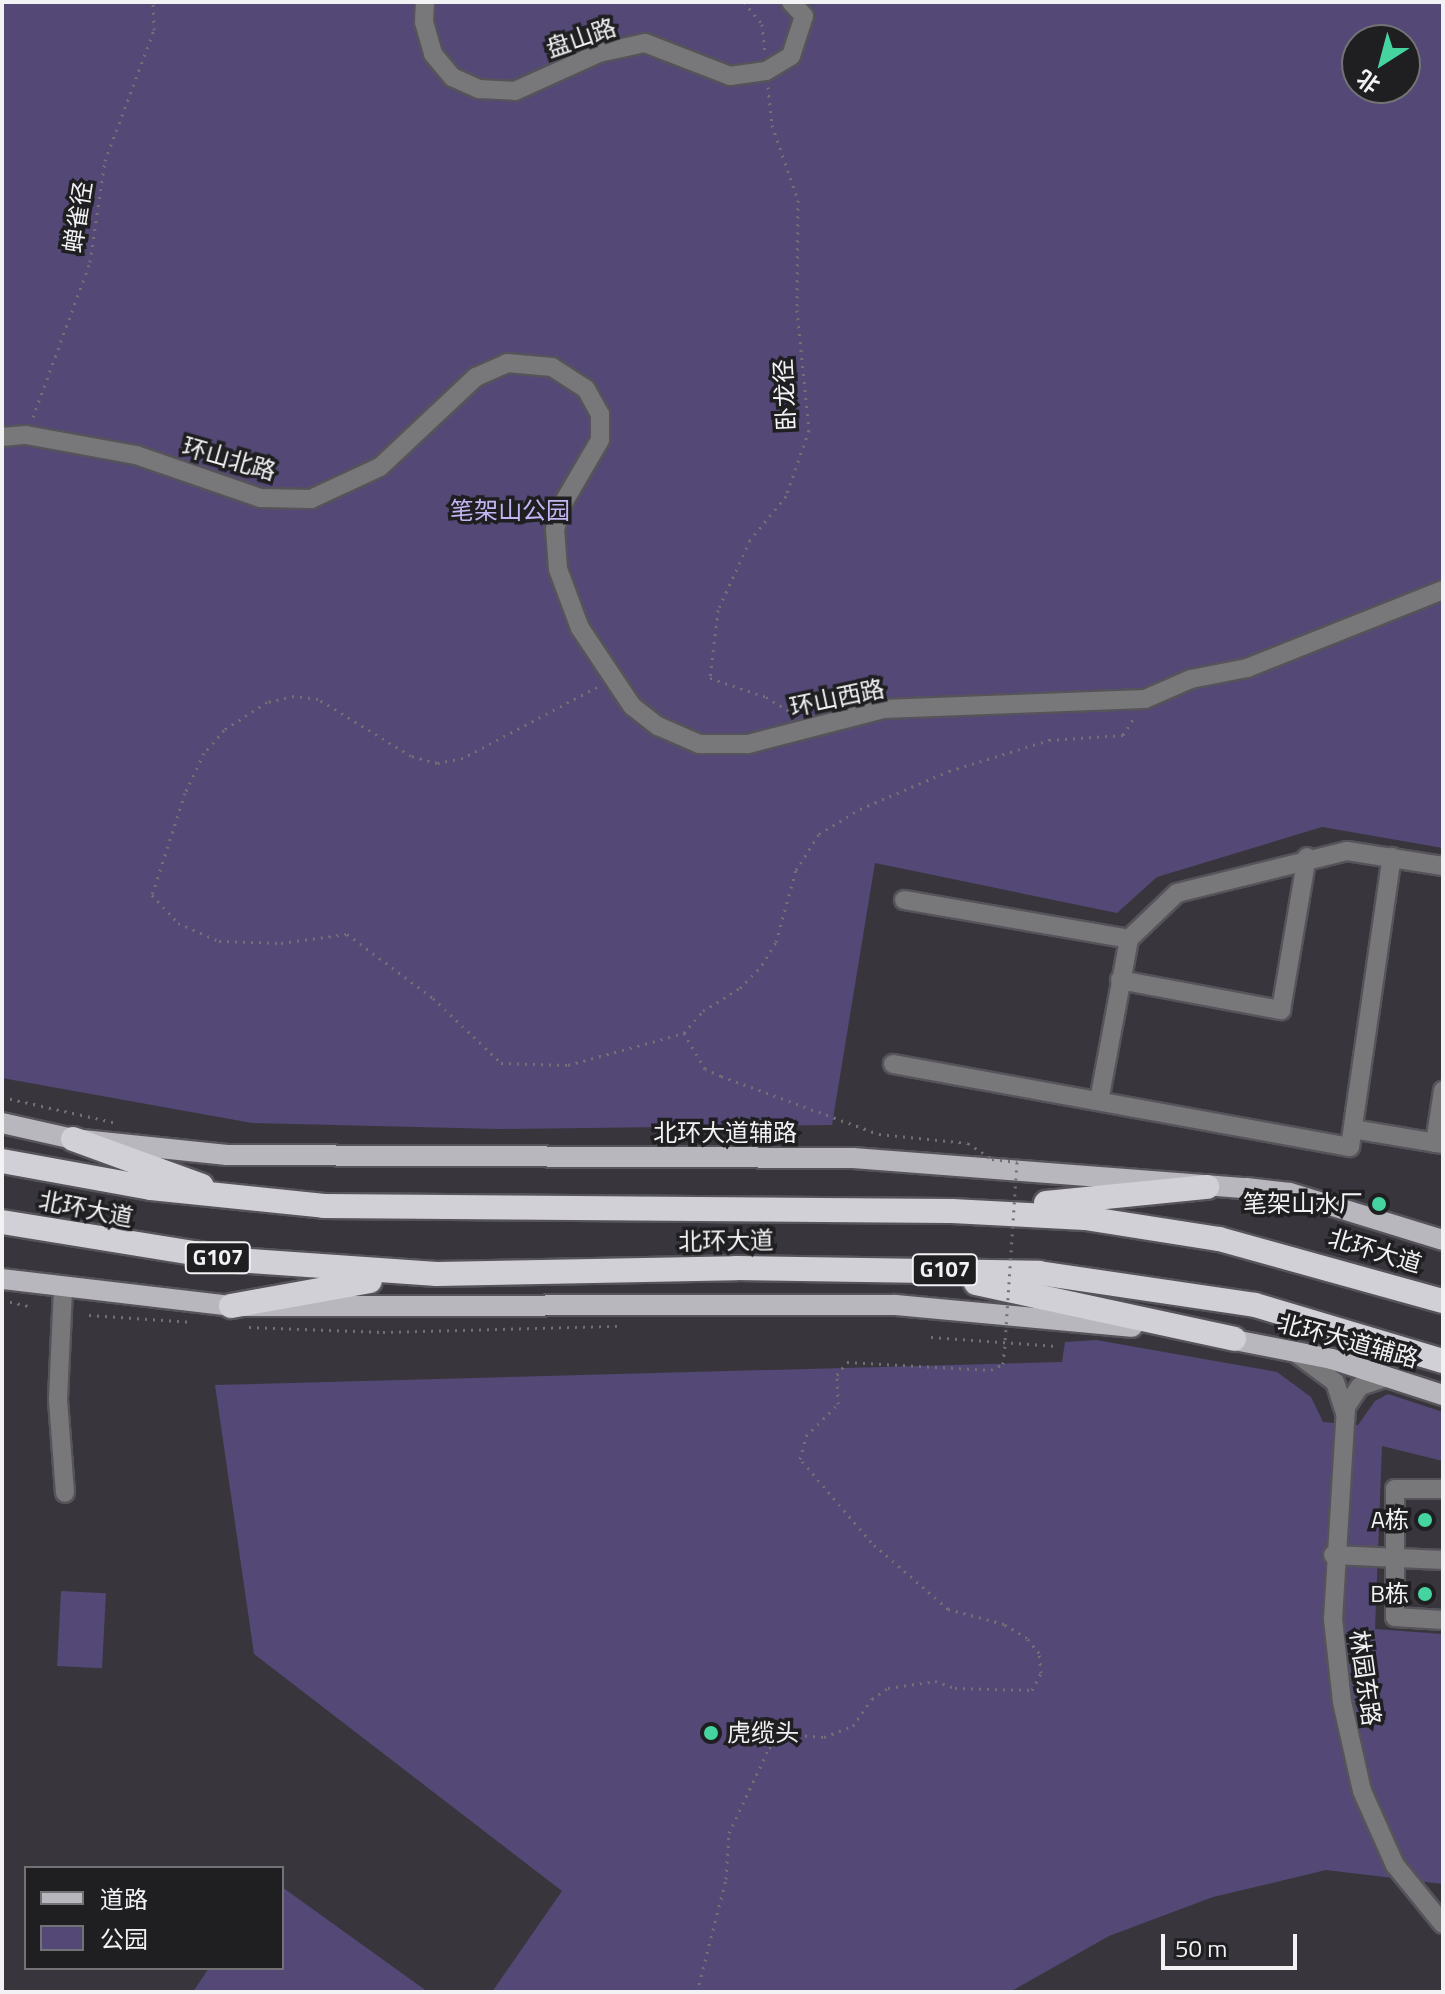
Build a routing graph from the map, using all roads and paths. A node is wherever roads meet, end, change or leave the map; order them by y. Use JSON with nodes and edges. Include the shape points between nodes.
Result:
{"nodes":[{"id":1,"x":153,"y":2,"type":"edge"},
{"id":2,"x":425,"y":2,"type":"edge"},
{"id":3,"x":744,"y":2,"type":"edge"},
{"id":4,"x":791,"y":2,"type":"edge"},
{"id":5,"x":766,"y":71,"type":"junction"},
{"id":6,"x":586,"y":389,"type":"joint"},
{"id":7,"x":26,"y":435,"type":"junction"},
{"id":8,"x":2,"y":437,"type":"edge"},
{"id":9,"x":1443,"y":590,"type":"edge"},
{"id":10,"x":611,"y":680,"type":"junction"},
{"id":11,"x":1145,"y":699,"type":"junction"},
{"id":12,"x":814,"y":726,"type":"junction"},
{"id":13,"x":1307,"y":857,"type":"junction"},
{"id":14,"x":1392,"y":857,"type":"junction"},
{"id":15,"x":1443,"y":866,"type":"edge"},
{"id":16,"x":904,"y":900,"type":"dead end"},
{"id":17,"x":1129,"y":939,"type":"junction"},
{"id":18,"x":1120,"y":980,"type":"junction"},
{"id":19,"x":684,"y":1033,"type":"junction"},
{"id":20,"x":893,"y":1064,"type":"dead end"},
{"id":21,"x":1443,"y":1091,"type":"edge"},
{"id":22,"x":1099,"y":1101,"type":"junction"},
{"id":23,"x":2,"y":1123,"type":"edge"},
{"id":24,"x":1353,"y":1129,"type":"junction"},
{"id":25,"x":73,"y":1139,"type":"junction"},
{"id":26,"x":1439,"y":1144,"type":"edge"},
{"id":27,"x":2,"y":1161,"type":"edge"},
{"id":28,"x":1207,"y":1187,"type":"junction"},
{"id":29,"x":234,"y":1199,"type":"junction"},
{"id":30,"x":952,"y":1211,"type":"junction"},
{"id":31,"x":2,"y":1222,"type":"edge"},
{"id":32,"x":1443,"y":1240,"type":"edge"},
{"id":33,"x":883,"y":1269,"type":"junction"},
{"id":34,"x":437,"y":1274,"type":"junction"},
{"id":35,"x":2,"y":1279,"type":"edge"},
{"id":36,"x":63,"y":1289,"type":"junction"},
{"id":37,"x":2,"y":1300,"type":"edge"},
{"id":38,"x":1443,"y":1301,"type":"edge"},
{"id":39,"x":28,"y":1306,"type":"dead end"},
{"id":40,"x":89,"y":1315,"type":"dead end"},
{"id":41,"x":234,"y":1316,"type":"junction"},
{"id":42,"x":208,"y":1324,"type":"dead end"},
{"id":43,"x":1000,"y":1325,"type":"dead end"},
{"id":44,"x":631,"y":1326,"type":"dead end"},
{"id":45,"x":1014,"y":1326,"type":"dead end"},
{"id":46,"x":931,"y":1337,"type":"dead end"},
{"id":47,"x":1234,"y":1339,"type":"junction"},
{"id":48,"x":1005,"y":1344,"type":"junction"},
{"id":49,"x":1057,"y":1346,"type":"dead end"},
{"id":50,"x":1288,"y":1350,"type":"junction"},
{"id":51,"x":1443,"y":1361,"type":"edge"},
{"id":52,"x":1389,"y":1377,"type":"junction"},
{"id":53,"x":1441,"y":1394,"type":"edge"},
{"id":54,"x":1345,"y":1413,"type":"junction"},
{"id":55,"x":1443,"y":1489,"type":"edge"},
{"id":56,"x":65,"y":1493,"type":"dead end"},
{"id":57,"x":1333,"y":1555,"type":"junction"},
{"id":58,"x":1396,"y":1558,"type":"junction"},
{"id":59,"x":1443,"y":1560,"type":"edge"},
{"id":60,"x":1443,"y":1620,"type":"edge"},
{"id":61,"x":1443,"y":1924,"type":"edge"},
{"id":62,"x":697,"y":1992,"type":"edge"}],
"edges":[{"from":1,"to":7,"type":"path","name":"蝉雀径","via":[[154,30],[105,161],[90,262]]},
{"from":2,"to":5,"type":"street","name":"盘山路","via":[[424,22],[433,54],[452,77],[479,89],[515,91],[587,57],[645,43],[730,76]]},
{"from":3,"to":5,"type":"path","via":[[762,24]]},
{"from":4,"to":5,"type":"street","via":[[804,16],[791,56]]},
{"from":5,"to":12,"type":"path","name":"卧龙径","via":[[772,125],[798,200],[797,310],[809,430],[786,496],[750,540],[718,610],[710,678],[766,697]]},
{"from":6,"to":7,"type":"street","name":"环山北路","via":[[552,367],[507,363],[476,377],[380,467],[311,499],[260,498],[136,455]]},
{"from":6,"to":10,"type":"street","name":"环山西路","via":[[600,414],[600,440],[562,505],[555,529],[558,569],[580,628]]},
{"from":7,"to":8,"type":"street","name":"环山北路"},
{"from":9,"to":11,"type":"street","name":"环山西路","via":[[1247,668],[1191,679]]},
{"from":10,"to":12,"type":"street","name":"环山西路","via":[[658,726],[699,744],[748,744]]},
{"from":10,"to":19,"type":"path","via":[[463,758],[437,763],[411,756],[318,699],[294,696],[267,702],[224,730],[204,753],[185,793],[152,895],[178,923],[219,941],[281,943],[347,934],[433,998],[501,1063],[568,1065]]},
{"from":11,"to":12,"type":"street","name":"环山西路","via":[[883,709]]},
{"from":11,"to":19,"type":"path","via":[[1123,735],[1049,740],[949,771],[860,809],[819,834],[796,870],[776,942],[762,965],[740,988],[703,1011]]},
{"from":13,"to":14,"type":"street","via":[[1347,851]]},
{"from":13,"to":17,"type":"street","via":[[1177,893]]},
{"from":13,"to":18,"type":"street","via":[[1281,1010]]},
{"from":14,"to":15,"type":"street"},
{"from":14,"to":24,"type":"street"},
{"from":16,"to":17,"type":"street"},
{"from":17,"to":18,"type":"street"},
{"from":18,"to":22,"type":"street"},
{"from":19,"to":48,"type":"path","bridge":true,"via":[[705,1069],[721,1076],[879,1134],[968,1143],[992,1159],[1017,1162]]},
{"from":20,"to":22,"type":"street"},
{"from":21,"to":26,"type":"street"},
{"from":22,"to":24,"type":"street","via":[[1350,1147]]},
{"from":23,"to":25,"type":"main road","name":"北环大道辅路"},
{"from":24,"to":26,"type":"street"},
{"from":25,"to":28,"type":"main road","name":"北环大道辅路","via":[[154,1150],[294,1158],[853,1158]]},
{"from":25,"to":29,"type":"highway"},
{"from":27,"to":29,"type":"highway","name":"北环大道"},
{"from":28,"to":30,"type":"highway"},
{"from":28,"to":32,"type":"main road","name":"北环大道辅路","via":[[1290,1193]]},
{"from":29,"to":30,"type":"highway","name":"北环大道","via":[[430,1210]]},
{"from":30,"to":38,"type":"highway","name":"北环大道","via":[[1085,1218],[1219,1239]]},
{"from":31,"to":34,"type":"highway","name":"北环大道","number":"G107","via":[[236,1260]]},
{"from":33,"to":34,"type":"highway","name":"北环大道","number":"G107"},
{"from":33,"to":47,"type":"highway","via":[[1124,1311]]},
{"from":33,"to":51,"type":"highway","name":"北环大道","number":"G107","via":[[1039,1273],[1198,1293],[1316,1320]]},
{"from":34,"to":41,"type":"highway","via":[[314,1287]]},
{"from":35,"to":36,"type":"main road","name":"北环大道辅路"},
{"from":36,"to":41,"type":"main road","name":"北环大道辅路"},
{"from":36,"to":56,"type":"street","via":[[58,1400]]},
{"from":37,"to":39,"type":"path"},
{"from":40,"to":42,"type":"path"},
{"from":41,"to":44,"type":"path","via":[[383,1332]]},
{"from":41,"to":47,"type":"main road","name":"北环大道辅路","via":[[895,1305]]},
{"from":43,"to":45,"type":"path"},
{"from":46,"to":48,"type":"path"},
{"from":47,"to":50,"type":"main road","name":"北环大道辅路"},
{"from":48,"to":49,"type":"path"},
{"from":48,"to":62,"type":"path","via":[[1003,1364],[991,1370],[847,1362],[837,1375],[838,1404],[806,1436],[800,1459],[871,1542],[948,1609],[1004,1624],[1027,1638],[1039,1653],[1041,1673],[1032,1690],[955,1688],[935,1681],[888,1688],[872,1699],[853,1726],[824,1737],[797,1735],[769,1748],[729,1833],[726,1879]]},
{"from":50,"to":52,"type":"main road","name":"北环大道辅路"},
{"from":50,"to":54,"type":"street","name":"林园东路","via":[[1331,1378],[1343,1396]]},
{"from":52,"to":53,"type":"main road","name":"北环大道辅路"},
{"from":52,"to":54,"type":"street","via":[[1357,1388]]},
{"from":54,"to":57,"type":"street","name":"林园东路"},
{"from":55,"to":58,"type":"street","via":[[1395,1489]]},
{"from":57,"to":58,"type":"street"},
{"from":57,"to":61,"type":"street","name":"林园东路","via":[[1342,1702],[1362,1791],[1395,1865]]},
{"from":58,"to":59,"type":"street"},
{"from":58,"to":60,"type":"street","via":[[1395,1617]]}]}
